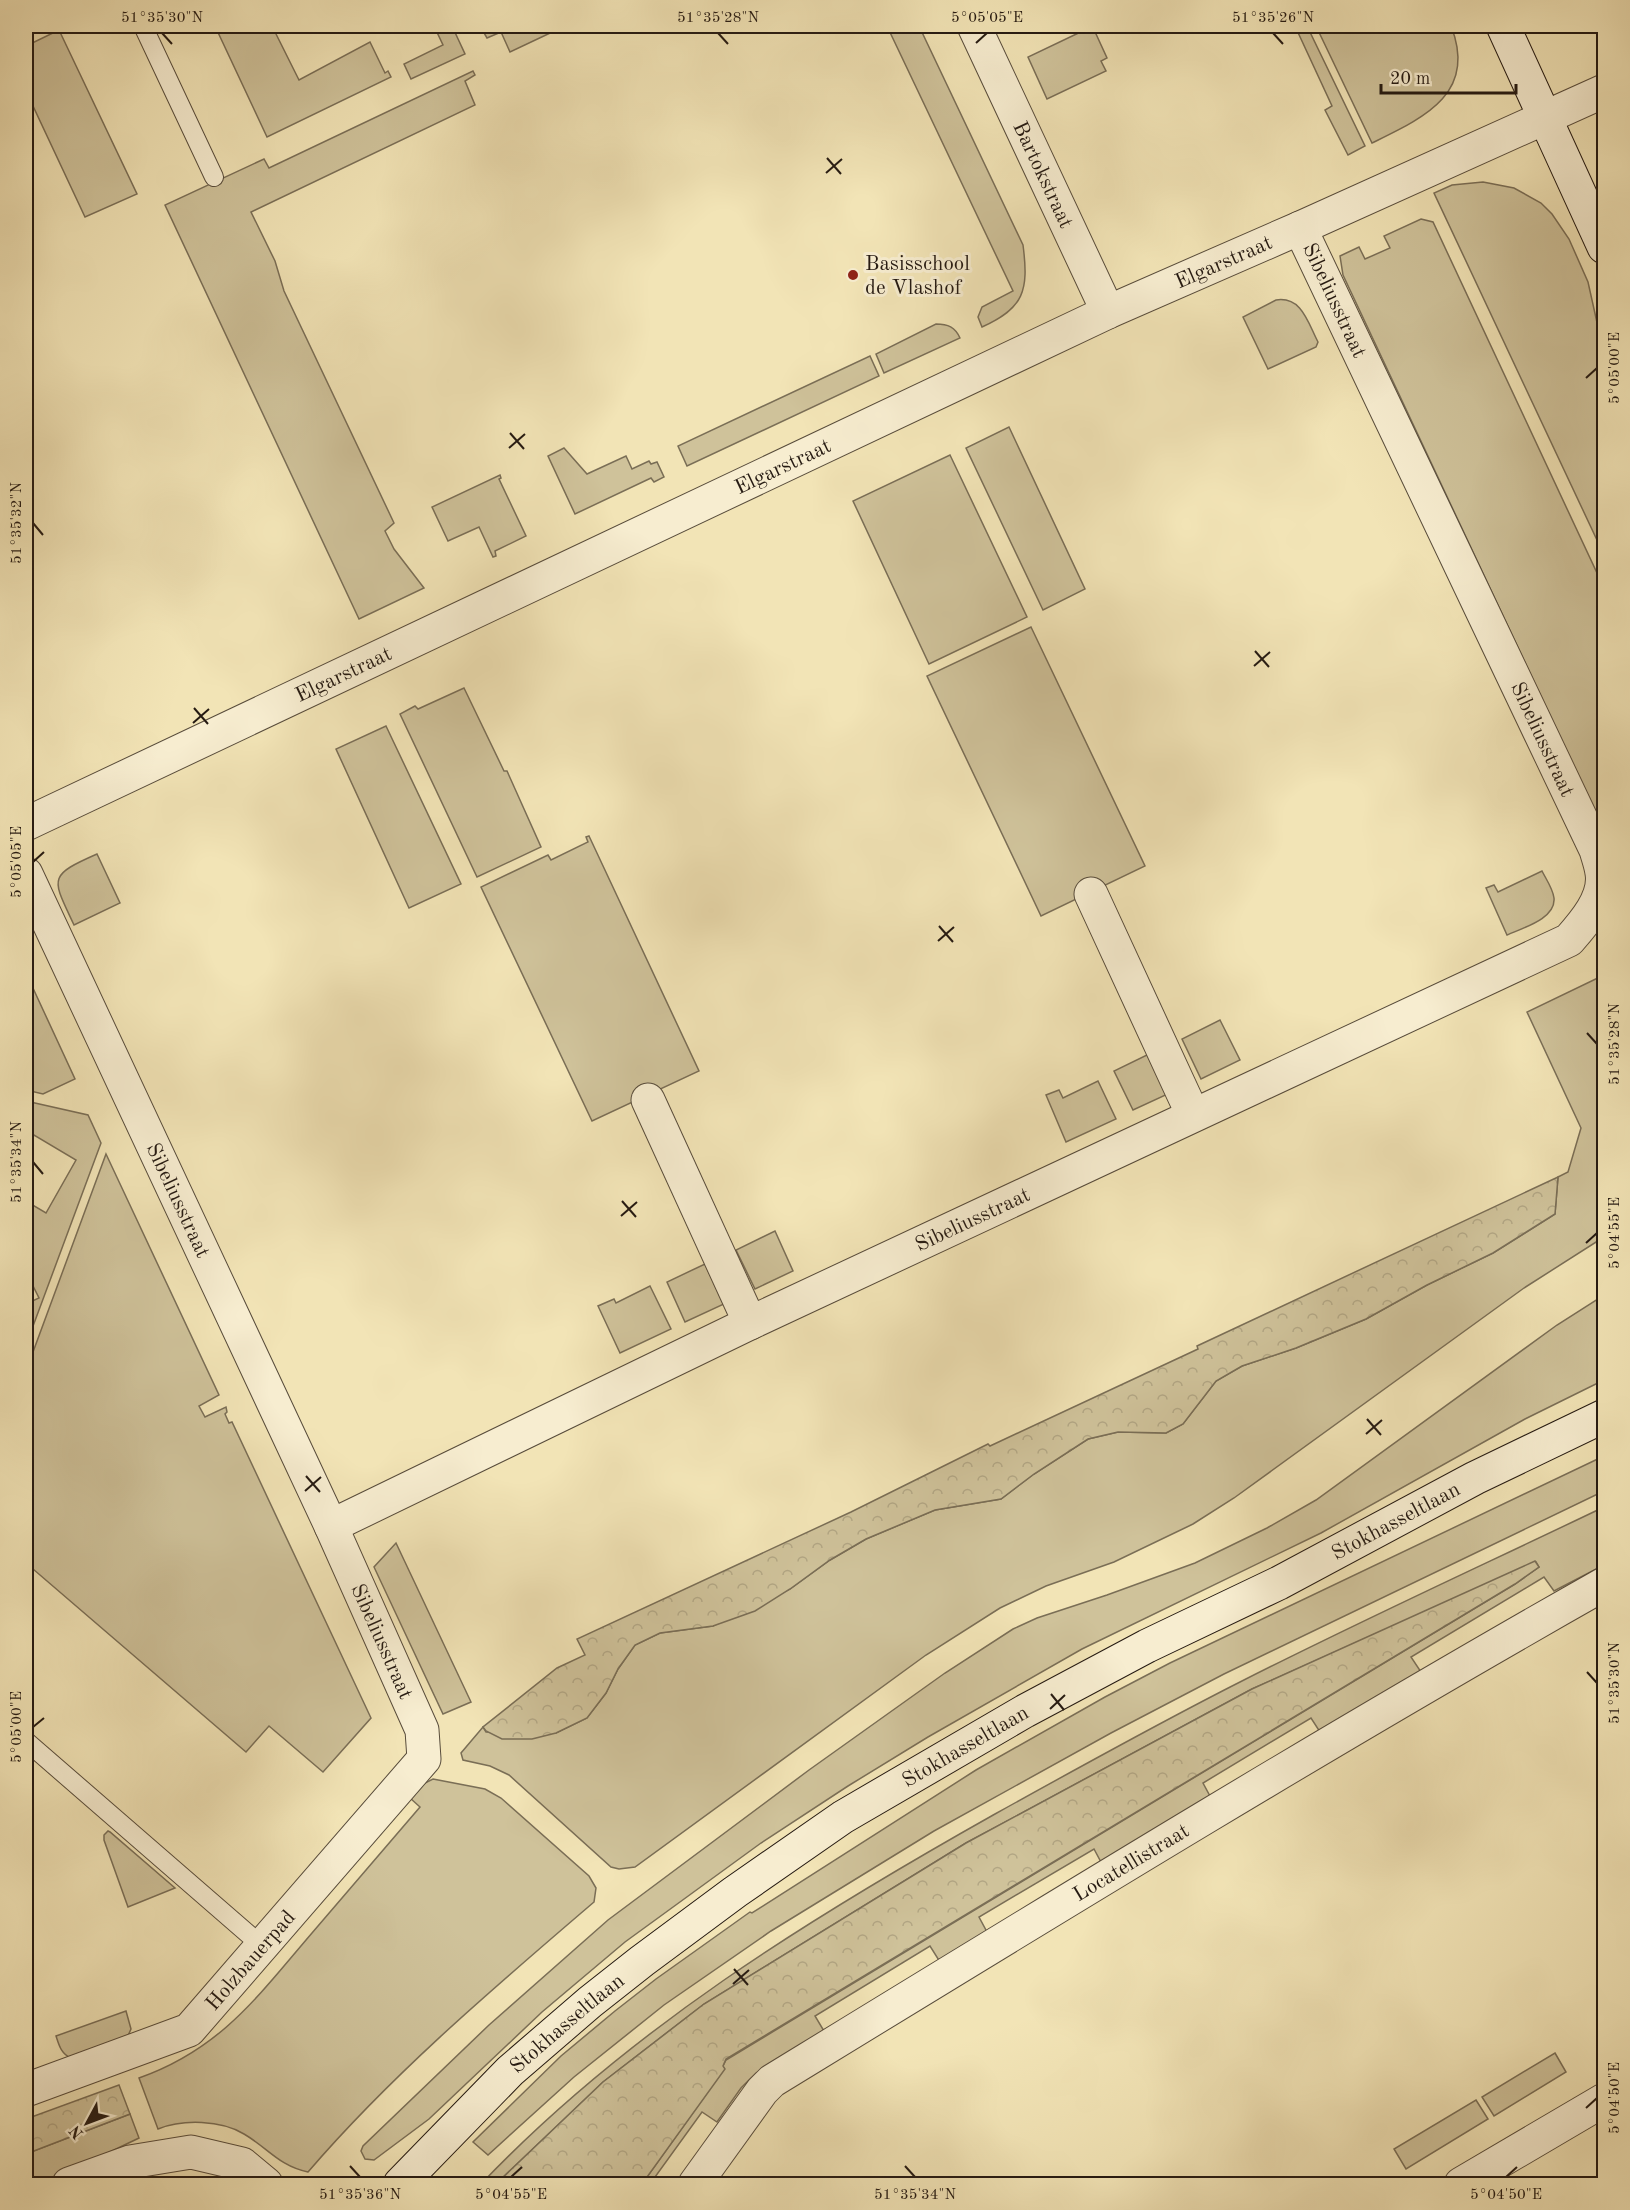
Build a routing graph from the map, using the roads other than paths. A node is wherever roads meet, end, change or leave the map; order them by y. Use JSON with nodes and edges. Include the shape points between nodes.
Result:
{"nodes":[{"id":1,"x":143,"y":26,"type":"edge"},
{"id":2,"x":1503,"y":26,"type":"edge"},
{"id":3,"x":983,"y":29,"type":"edge"},
{"id":4,"x":1605,"y":91,"type":"edge"},
{"id":5,"x":1546,"y":118,"type":"junction"},
{"id":6,"x":214,"y":177,"type":"dead end"},
{"id":7,"x":1300,"y":228,"type":"junction"},
{"id":8,"x":1605,"y":247,"type":"edge"},
{"id":9,"x":1108,"y":312,"type":"junction"},
{"id":10,"x":26,"y":824,"type":"edge"},
{"id":11,"x":26,"y":873,"type":"edge"},
{"id":12,"x":1091,"y":894,"type":"dead end"},
{"id":13,"x":648,"y":1100,"type":"dead end"},
{"id":14,"x":1194,"y":1115,"type":"junction"},
{"id":15,"x":750,"y":1323,"type":"junction"},
{"id":16,"x":1605,"y":1416,"type":"edge"},
{"id":17,"x":331,"y":1526,"type":"junction"},
{"id":18,"x":1605,"y":1584,"type":"edge"},
{"id":19,"x":26,"y":1741,"type":"edge"},
{"id":20,"x":424,"y":1759,"type":"joint"},
{"id":21,"x":262,"y":1946,"type":"junction"},
{"id":22,"x":26,"y":2090,"type":"edge"},
{"id":23,"x":1605,"y":2100,"type":"edge"},
{"id":24,"x":69,"y":2184,"type":"edge"},
{"id":25,"x":266,"y":2184,"type":"edge"},
{"id":26,"x":400,"y":2184,"type":"edge"},
{"id":27,"x":695,"y":2184,"type":"edge"},
{"id":28,"x":1461,"y":2184,"type":"edge"}],
"edges":[{"from":1,"to":6,"type":"lane"},
{"from":2,"to":5,"type":"street"},
{"from":3,"to":9,"type":"street","name":"Bartokstraat"},
{"from":4,"to":5,"type":"street","name":"Elgarstraat"},
{"from":5,"to":7,"type":"street","name":"Elgarstraat"},
{"from":5,"to":8,"type":"street"},
{"from":7,"to":9,"type":"street","name":"Elgarstraat"},
{"from":7,"to":14,"type":"street","name":"Sibeliusstraat","via":[[1596,850],[1603,875],[1591,916],[1569,940]]},
{"from":9,"to":10,"type":"street","name":"Elgarstraat"},
{"from":11,"to":17,"type":"street","name":"Sibeliusstraat"},
{"from":12,"to":14,"type":"street"},
{"from":13,"to":15,"type":"street"},
{"from":14,"to":15,"type":"street","name":"Sibeliusstraat"},
{"from":15,"to":17,"type":"street","name":"Sibeliusstraat"},
{"from":16,"to":26,"type":"street","name":"Stokhasseltlaan","via":[[1147,1646],[1025,1711],[843,1817],[590,2002],[510,2071]]},
{"from":17,"to":20,"type":"street","name":"Sibeliusstraat","via":[[422,1730]]},
{"from":18,"to":27,"type":"street","name":"Locatellistraat","via":[[1155,1846],[772,2081]]},
{"from":19,"to":21,"type":"lane"},
{"from":20,"to":21,"type":"street","name":"Holzbauerpad"},
{"from":21,"to":22,"type":"street","name":"Holzbauerpad","via":[[189,2030]]},
{"from":23,"to":28,"type":"street"},
{"from":24,"to":25,"type":"street","via":[[130,2162],[191,2152],[242,2164]]}]}
